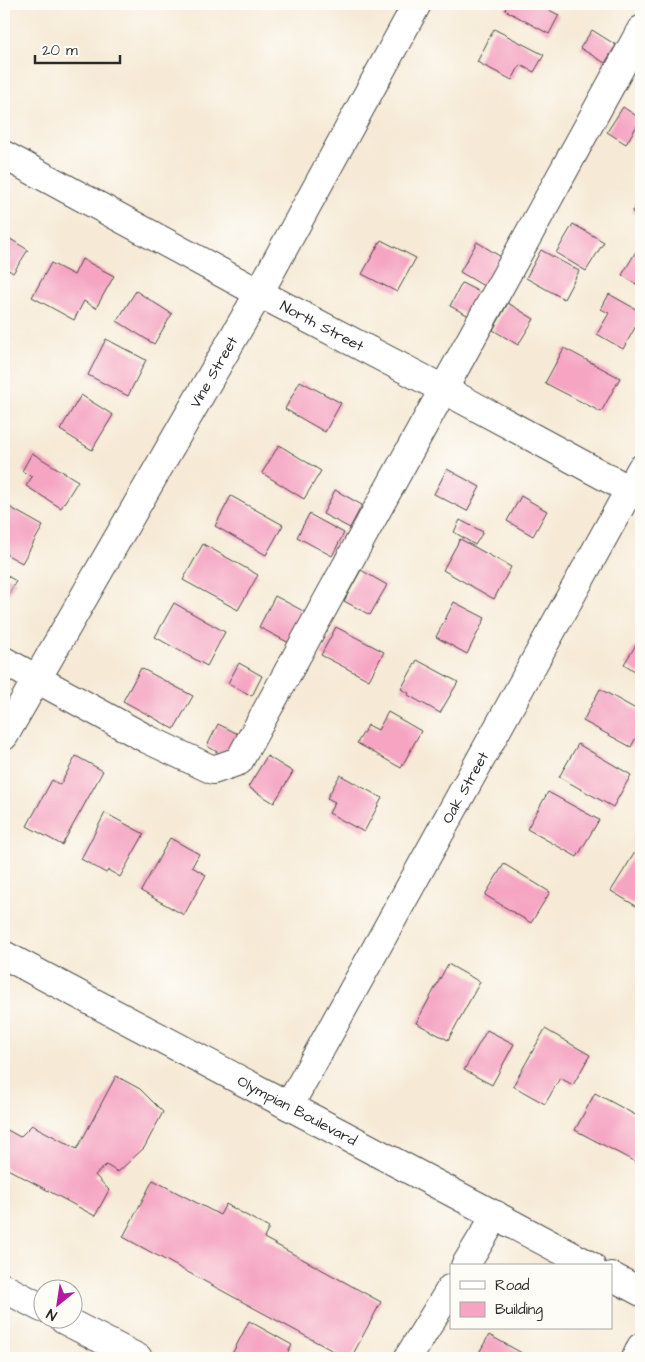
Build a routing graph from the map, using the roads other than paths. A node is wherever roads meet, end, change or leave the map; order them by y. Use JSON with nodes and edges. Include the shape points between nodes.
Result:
{"nodes":[{"id":1,"x":417,"y":4,"type":"edge"},
{"id":2,"x":641,"y":30,"type":"edge"},
{"id":3,"x":4,"y":155,"type":"edge"},
{"id":4,"x":259,"y":293,"type":"junction"},
{"id":5,"x":443,"y":389,"type":"junction"},
{"id":6,"x":637,"y":485,"type":"edge"},
{"id":7,"x":4,"y":661,"type":"edge"},
{"id":8,"x":36,"y":679,"type":"junction"},
{"id":9,"x":4,"y":736,"type":"edge"},
{"id":10,"x":4,"y":955,"type":"edge"},
{"id":11,"x":289,"y":1106,"type":"junction"},
{"id":12,"x":496,"y":1215,"type":"junction"},
{"id":13,"x":466,"y":1264,"type":"edge"},
{"id":14,"x":587,"y":1264,"type":"edge"},
{"id":15,"x":612,"y":1277,"type":"edge"},
{"id":16,"x":4,"y":1288,"type":"edge"},
{"id":17,"x":450,"y":1290,"type":"edge"},
{"id":18,"x":641,"y":1292,"type":"edge"},
{"id":19,"x":32,"y":1303,"type":"edge"},
{"id":20,"x":82,"y":1329,"type":"edge"},
{"id":21,"x":641,"y":1347,"type":"edge"},
{"id":22,"x":138,"y":1358,"type":"edge"},
{"id":23,"x":408,"y":1358,"type":"edge"},
{"id":24,"x":636,"y":1358,"type":"edge"}],
"edges":[{"from":1,"to":4,"type":"street","name":"Vine Street"},
{"from":2,"to":5,"type":"street"},
{"from":3,"to":4,"type":"street","name":"North Street"},
{"from":4,"to":5,"type":"street","name":"North Street"},
{"from":4,"to":8,"type":"street","name":"Vine Street"},
{"from":5,"to":6,"type":"street","name":"North Street"},
{"from":5,"to":8,"type":"street","via":[[239,761],[212,770]]},
{"from":6,"to":11,"type":"street","name":"Oak Street"},
{"from":7,"to":8,"type":"street"},
{"from":8,"to":9,"type":"street","name":"Vine Street"},
{"from":10,"to":11,"type":"street","name":"Olympian Boulevard"},
{"from":11,"to":12,"type":"street","name":"Olympian Boulevard"},
{"from":12,"to":13,"type":"street"},
{"from":12,"to":14,"type":"street","name":"Olympian Boulevard"},
{"from":15,"to":18,"type":"street"},
{"from":16,"to":19,"type":"street"},
{"from":17,"to":23,"type":"street"},
{"from":20,"to":22,"type":"street"},
{"from":21,"to":24,"type":"street"}]}
